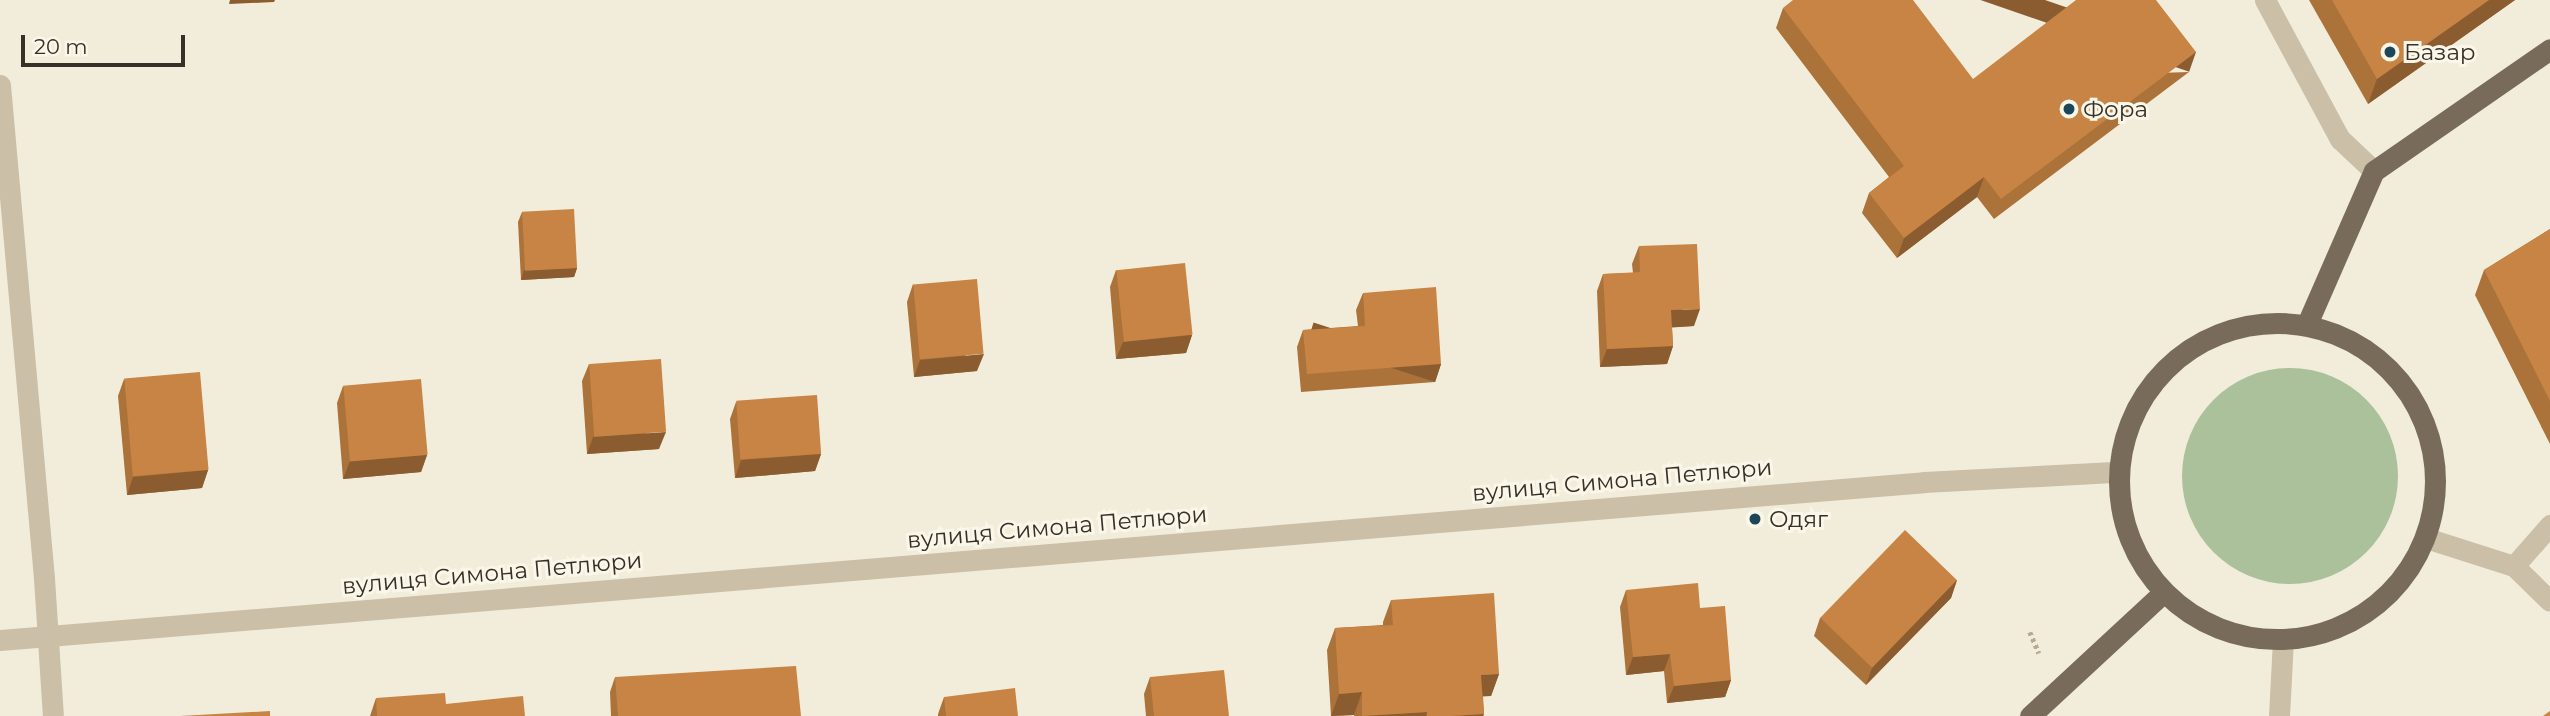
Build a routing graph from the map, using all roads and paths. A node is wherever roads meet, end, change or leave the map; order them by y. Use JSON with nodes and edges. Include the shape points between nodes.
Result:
{"nodes":[{"id":1,"x":2265,"y":0,"type":"edge"},
{"id":2,"x":2550,"y":49,"type":"edge"},
{"id":3,"x":0,"y":85,"type":"edge"},
{"id":4,"x":2374,"y":171,"type":"junction"},
{"id":5,"x":2306,"y":324,"type":"junction"},
{"id":6,"x":2118,"y":472,"type":"junction"},
{"id":7,"x":2550,"y":525,"type":"edge"},
{"id":8,"x":2426,"y":538,"type":"junction"},
{"id":9,"x":2514,"y":566,"type":"junction"},
{"id":10,"x":2163,"y":593,"type":"junction"},
{"id":11,"x":2550,"y":601,"type":"edge"},
{"id":12,"x":48,"y":635,"type":"junction"},
{"id":13,"x":0,"y":640,"type":"edge"},
{"id":14,"x":2283,"y":640,"type":"junction"},
{"id":15,"x":53,"y":716,"type":"edge"},
{"id":16,"x":2030,"y":716,"type":"edge"},
{"id":17,"x":2279,"y":716,"type":"edge"}],
"edges":[{"from":1,"to":4,"type":"street","via":[[2340,139]]},
{"from":2,"to":4,"type":"main road"},
{"from":3,"to":12,"type":"street"},
{"from":4,"to":5,"type":"main road"},
{"from":5,"to":6,"type":"main road","via":[[2253,323],[2202,340],[2160,374],[2131,419]]},
{"from":5,"to":8,"type":"main road","via":[[2351,340],[2379,359],[2417,403],[2433,446],[2436,492]]},
{"from":6,"to":10,"type":"main road","via":[[2131,548]]},
{"from":6,"to":12,"type":"street","name":"вулиця Симона Петлюри","via":[[1910,483]]},
{"from":7,"to":9,"type":"street"},
{"from":8,"to":9,"type":"street"},
{"from":8,"to":14,"type":"main road","via":[[2403,578],[2370,611],[2329,632]]},
{"from":9,"to":11,"type":"street"},
{"from":10,"to":14,"type":"main road","via":[[2198,620],[2240,636]]},
{"from":10,"to":16,"type":"main road"},
{"from":12,"to":13,"type":"street","name":"вулиця Симона Петлюри"},
{"from":12,"to":15,"type":"street"},
{"from":14,"to":17,"type":"street"}]}
